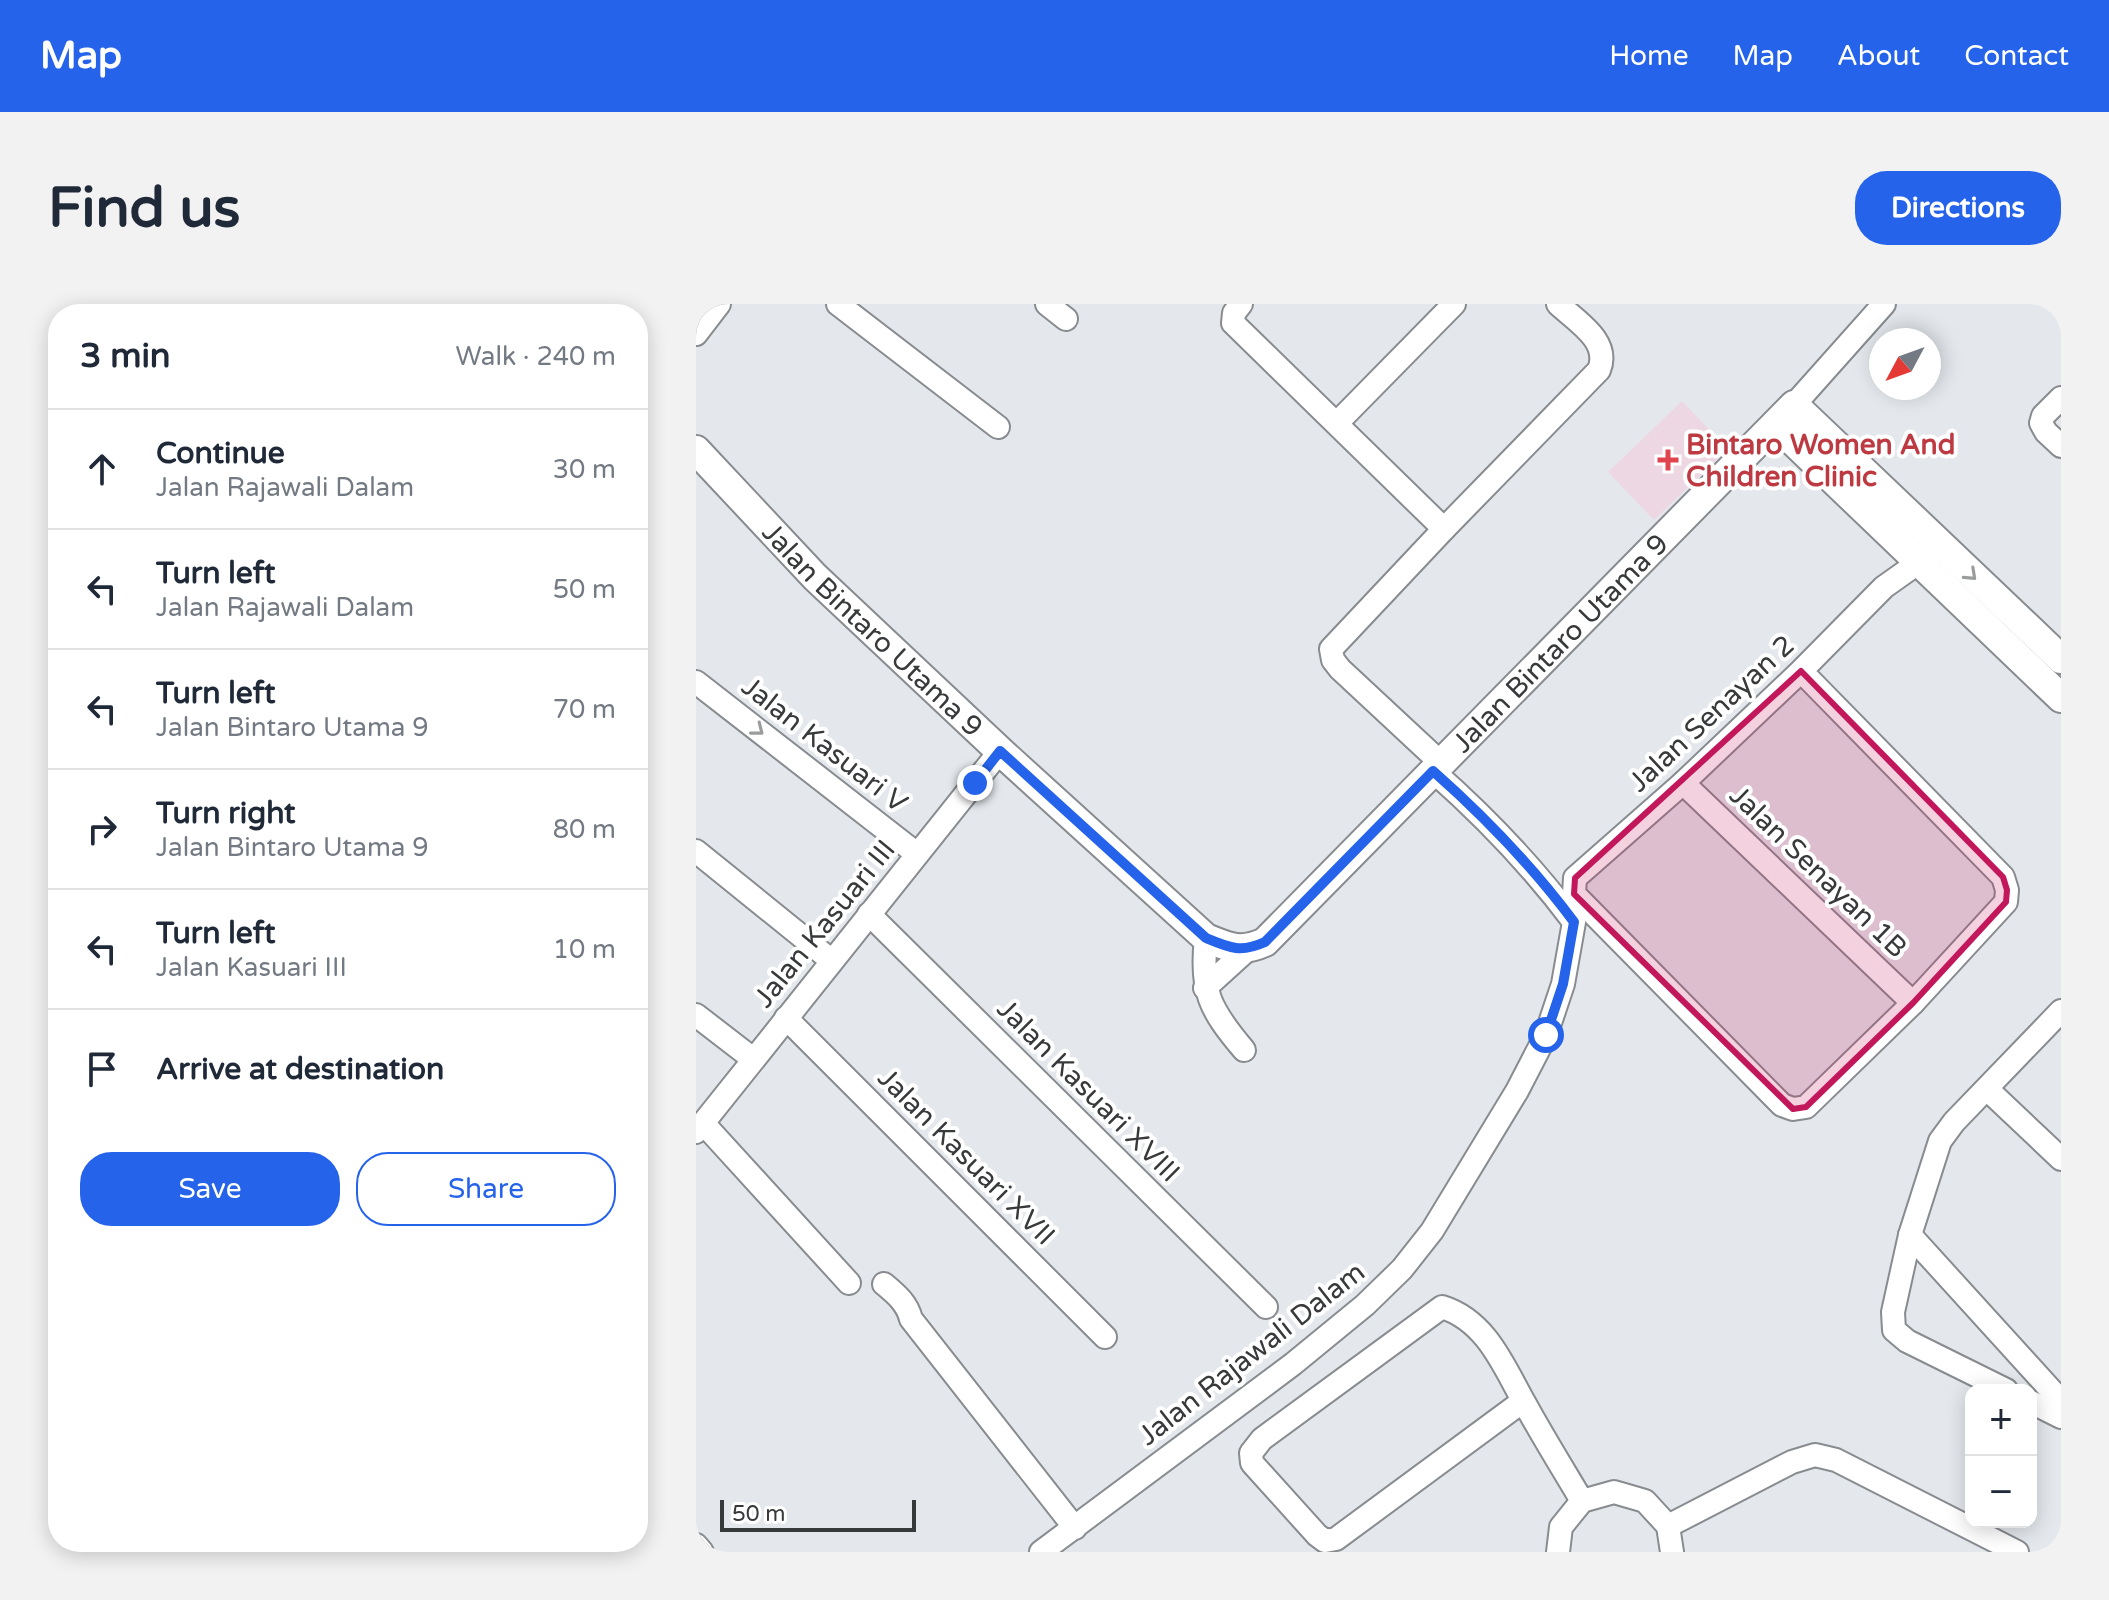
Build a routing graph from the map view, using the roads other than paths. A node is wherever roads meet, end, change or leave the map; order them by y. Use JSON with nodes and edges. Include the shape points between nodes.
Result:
{"nodes":[{"id":1,"x":719,"y":304,"type":"edge"},
{"id":2,"x":838,"y":304,"type":"edge"},
{"id":3,"x":1047,"y":304,"type":"edge"},
{"id":4,"x":1241,"y":304,"type":"edge"},
{"id":5,"x":1454,"y":304,"type":"edge"},
{"id":6,"x":1558,"y":304,"type":"edge"},
{"id":7,"x":1884,"y":304,"type":"edge"},
{"id":8,"x":1066,"y":319,"type":"dead end"},
{"id":9,"x":696,"y":334,"type":"edge"},
{"id":10,"x":2061,"y":398,"type":"edge"},
{"id":11,"x":1785,"y":415,"type":"junction"},
{"id":12,"x":1337,"y":423,"type":"junction"},
{"id":13,"x":998,"y":427,"type":"dead end"},
{"id":14,"x":2061,"y":446,"type":"edge"},
{"id":15,"x":696,"y":450,"type":"edge"},
{"id":16,"x":1444,"y":529,"type":"junction"},
{"id":17,"x":1922,"y":547,"type":"junction"},
{"id":18,"x":2061,"y":659,"type":"edge"},
{"id":19,"x":1801,"y":671,"type":"junction"},
{"id":20,"x":696,"y":682,"type":"edge"},
{"id":21,"x":2061,"y":698,"type":"edge"},
{"id":22,"x":1000,"y":751,"type":"junction"},
{"id":23,"x":1437,"y":767,"type":"junction"},
{"id":24,"x":1683,"y":783,"type":"junction"},
{"id":25,"x":696,"y":851,"type":"edge"},
{"id":26,"x":917,"y":854,"type":"junction"},
{"id":27,"x":869,"y":914,"type":"junction"},
{"id":28,"x":1206,"y":938,"type":"junction"},
{"id":29,"x":1248,"y":949,"type":"junction"},
{"id":30,"x":832,"y":961,"type":"junction"},
{"id":31,"x":1205,"y":988,"type":"junction"},
{"id":32,"x":1913,"y":1003,"type":"junction"},
{"id":33,"x":2061,"y":1011,"type":"edge"},
{"id":34,"x":696,"y":1015,"type":"edge"},
{"id":35,"x":786,"y":1018,"type":"junction"},
{"id":36,"x":1244,"y":1050,"type":"dead end"},
{"id":37,"x":753,"y":1059,"type":"junction"},
{"id":38,"x":1987,"y":1089,"type":"junction"},
{"id":39,"x":700,"y":1127,"type":"edge"},
{"id":40,"x":2061,"y":1159,"type":"edge"},
{"id":41,"x":1910,"y":1235,"type":"junction"},
{"id":42,"x":849,"y":1283,"type":"dead end"},
{"id":43,"x":884,"y":1284,"type":"dead end"},
{"id":44,"x":1266,"y":1307,"type":"dead end"},
{"id":45,"x":1105,"y":1337,"type":"dead end"},
{"id":46,"x":1994,"y":1384,"type":"edge"},
{"id":47,"x":1523,"y":1401,"type":"junction"},
{"id":48,"x":2061,"y":1401,"type":"edge"},
{"id":49,"x":2037,"y":1405,"type":"edge"},
{"id":50,"x":2061,"y":1417,"type":"edge"},
{"id":51,"x":1582,"y":1501,"type":"junction"},
{"id":52,"x":1668,"y":1526,"type":"junction"},
{"id":53,"x":1075,"y":1528,"type":"junction"},
{"id":54,"x":696,"y":1545,"type":"edge"},
{"id":55,"x":702,"y":1552,"type":"edge"},
{"id":56,"x":1041,"y":1552,"type":"edge"},
{"id":57,"x":1558,"y":1552,"type":"edge"},
{"id":58,"x":1672,"y":1552,"type":"edge"},
{"id":59,"x":2017,"y":1552,"type":"edge"}],
"edges":[{"from":1,"to":9,"type":"street"},
{"from":2,"to":13,"type":"street"},
{"from":3,"to":8,"type":"street"},
{"from":4,"to":12,"type":"street","via":[[1233,323]]},
{"from":5,"to":12,"type":"street"},
{"from":6,"to":16,"type":"street","via":[[1597,340],[1599,370]]},
{"from":7,"to":11,"type":"street","name":"Jalan Bintaro Utama 9"},
{"from":10,"to":14,"type":"street","via":[[2041,423]]},
{"from":11,"to":17,"type":"street"},
{"from":11,"to":23,"type":"street","name":"Jalan Bintaro Utama 9"},
{"from":12,"to":16,"type":"street"},
{"from":15,"to":22,"type":"street","name":"Jalan Bintaro Utama 9","via":[[815,577]]},
{"from":16,"to":23,"type":"street","name":"Jalan Rajawali Dalam","via":[[1331,649],[1340,669]]},
{"from":17,"to":18,"type":"street","one_way":true},
{"from":17,"to":19,"type":"street","name":"Jalan Senayan 2"},
{"from":17,"to":21,"type":"street"},
{"from":19,"to":24,"type":"street","name":"Jalan Senayan 2"},
{"from":19,"to":32,"type":"street","via":[[2003,877],[2006,902]]},
{"from":20,"to":26,"type":"street","name":"Jalan Kasuari V","one_way":true},
{"from":22,"to":26,"type":"street","name":"Jalan Kasuari III"},
{"from":22,"to":28,"type":"street","name":"Jalan Bintaro Utama 9"},
{"from":23,"to":29,"type":"street","name":"Jalan Bintaro Utama 9","via":[[1265,942]]},
{"from":23,"to":53,"type":"street","name":"Jalan Rajawali Dalam","via":[[1545,882],[1574,922],[1563,984],[1546,1035],[1432,1231],[1402,1269],[1293,1364]]},
{"from":24,"to":32,"type":"street","name":"Jalan Senayan 1B"},
{"from":24,"to":32,"type":"street","name":"Jalan Senayan 2","via":[[1575,878],[1574,894],[1782,1105],[1806,1107]]},
{"from":25,"to":30,"type":"street"},
{"from":26,"to":27,"type":"street","name":"Jalan Kasuari III"},
{"from":27,"to":30,"type":"street","name":"Jalan Kasuari III"},
{"from":27,"to":44,"type":"street","name":"Jalan Kasuari XVIII"},
{"from":28,"to":29,"type":"street","name":"Jalan Bintaro Utama 9"},
{"from":28,"to":31,"type":"street"},
{"from":29,"to":31,"type":"street"},
{"from":30,"to":35,"type":"street","name":"Jalan Kasuari III"},
{"from":31,"to":36,"type":"street"},
{"from":33,"to":38,"type":"street"},
{"from":34,"to":37,"type":"street"},
{"from":35,"to":37,"type":"street","name":"Jalan Kasuari III"},
{"from":35,"to":45,"type":"street","name":"Jalan Kasuari XVII"},
{"from":37,"to":39,"type":"street","name":"Jalan Kasuari III"},
{"from":38,"to":40,"type":"street"},
{"from":38,"to":41,"type":"street","via":[[1940,1141]]},
{"from":39,"to":42,"type":"street"},
{"from":41,"to":46,"type":"street","via":[[1894,1330]]},
{"from":41,"to":48,"type":"street"},
{"from":43,"to":53,"type":"street"},
{"from":47,"to":47,"type":"street","via":[[1478,1327],[1442,1307],[1262,1439],[1251,1453],[1252,1463],[1317,1535],[1325,1541],[1336,1539]]},
{"from":47,"to":51,"type":"street"},
{"from":49,"to":50,"type":"street"},
{"from":51,"to":52,"type":"street","via":[[1614,1492],[1645,1501]]},
{"from":51,"to":57,"type":"street","via":[[1561,1527]]},
{"from":52,"to":58,"type":"street"},
{"from":52,"to":59,"type":"street","via":[[1815,1455],[1836,1460]]},
{"from":53,"to":56,"type":"street","name":"Jalan Rajawali Dalam"},
{"from":54,"to":55,"type":"street"}]}
